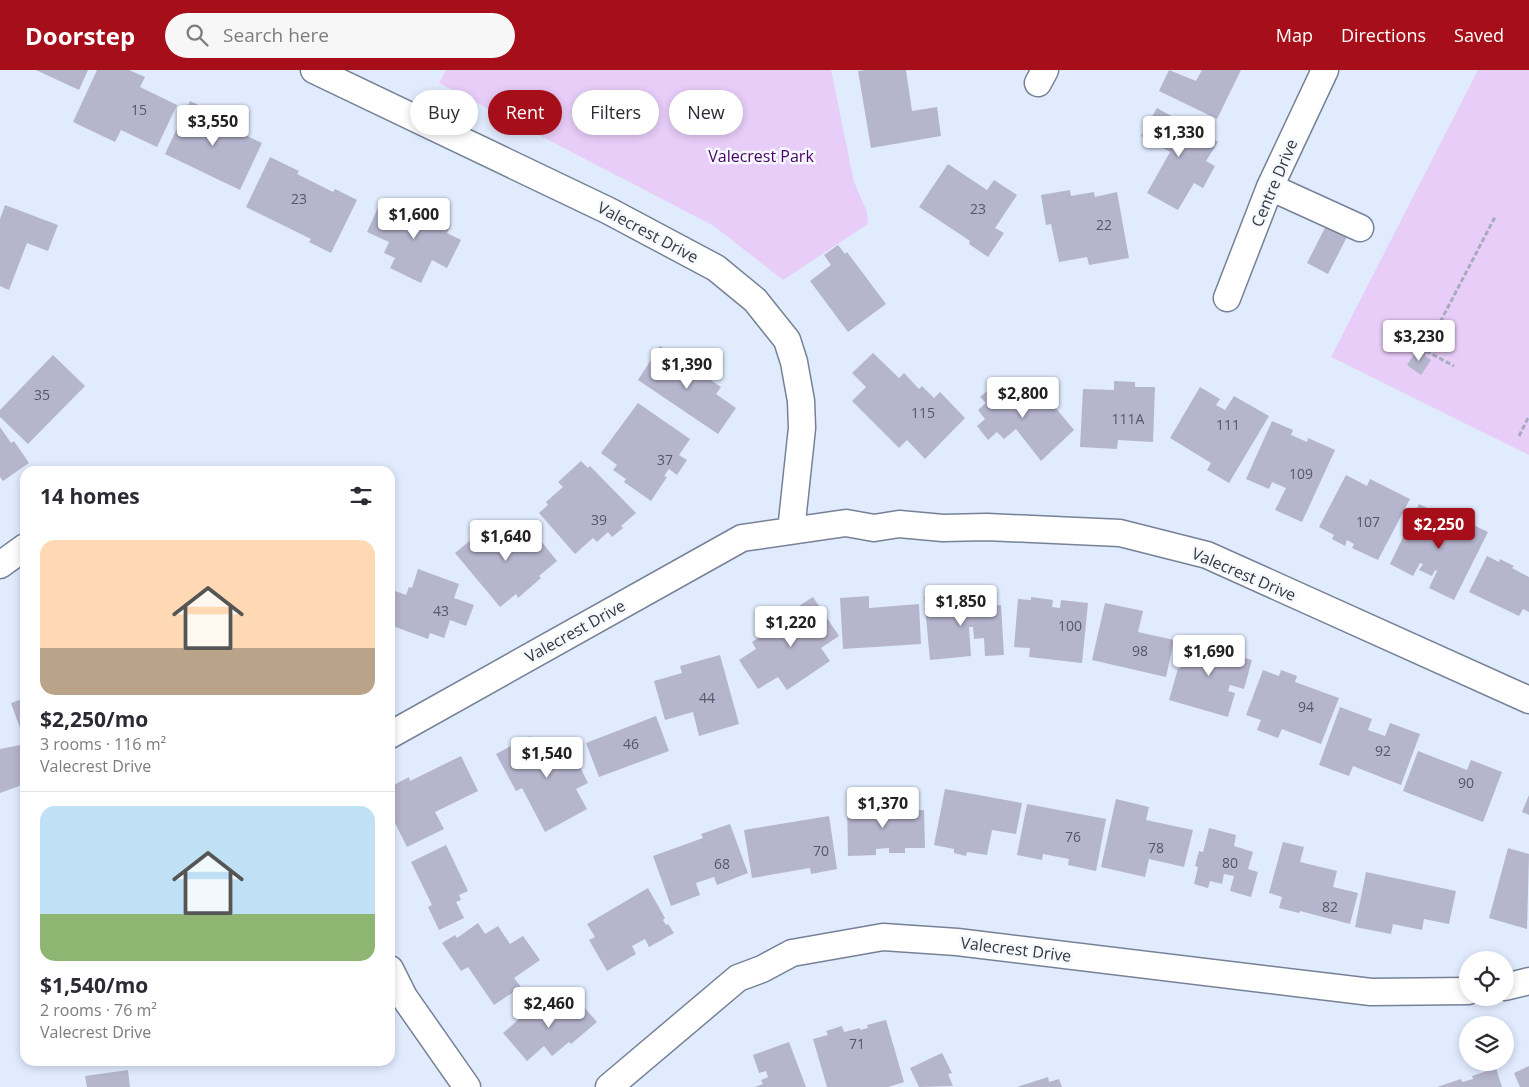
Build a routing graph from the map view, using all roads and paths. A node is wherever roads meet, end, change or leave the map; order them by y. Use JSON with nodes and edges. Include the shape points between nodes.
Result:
{"nodes":[{"id":1,"x":314,"y":70,"type":"edge"},
{"id":2,"x":1325,"y":70,"type":"edge"},
{"id":3,"x":1270,"y":187,"type":"junction"},
{"id":4,"x":1495,"y":217,"type":"dead end"},
{"id":5,"x":1360,"y":228,"type":"dead end"},
{"id":6,"x":1227,"y":298,"type":"dead end"},
{"id":7,"x":1454,"y":366,"type":"dead end"},
{"id":8,"x":1529,"y":416,"type":"edge"},
{"id":9,"x":1519,"y":436,"type":"dead end"},
{"id":10,"x":791,"y":531,"type":"junction"},
{"id":11,"x":20,"y":551,"type":"edge"},
{"id":12,"x":0,"y":565,"type":"edge"},
{"id":13,"x":1529,"y":700,"type":"edge"},
{"id":14,"x":395,"y":732,"type":"edge"},
{"id":15,"x":395,"y":980,"type":"edge"},
{"id":16,"x":1529,"y":981,"type":"edge"},
{"id":17,"x":1514,"y":984,"type":"edge"},
{"id":18,"x":1459,"y":991,"type":"edge"},
{"id":19,"x":467,"y":1087,"type":"edge"},
{"id":20,"x":609,"y":1087,"type":"edge"}],
"edges":[{"from":1,"to":10,"type":"street","name":"Valecrest Drive","via":[[609,211],[716,268],[755,300],[787,340],[801,400],[802,428]]},
{"from":2,"to":3,"type":"street","name":"Centre Drive"},
{"from":3,"to":5,"type":"street"},
{"from":3,"to":6,"type":"street","name":"Centre Drive"},
{"from":4,"to":7,"type":"path","via":[[1425,353]]},
{"from":8,"to":9,"type":"path"},
{"from":10,"to":13,"type":"street","name":"Valecrest Drive","via":[[846,523],[874,528],[899,524],[1120,533],[1207,555]]},
{"from":10,"to":14,"type":"street","name":"Valecrest Drive","via":[[742,538]]},
{"from":11,"to":12,"type":"street"},
{"from":15,"to":19,"type":"street"},
{"from":16,"to":17,"type":"street"},
{"from":18,"to":20,"type":"street","name":"Valecrest Drive","via":[[1371,992],[958,942],[882,937],[792,954],[738,978]]}]}
